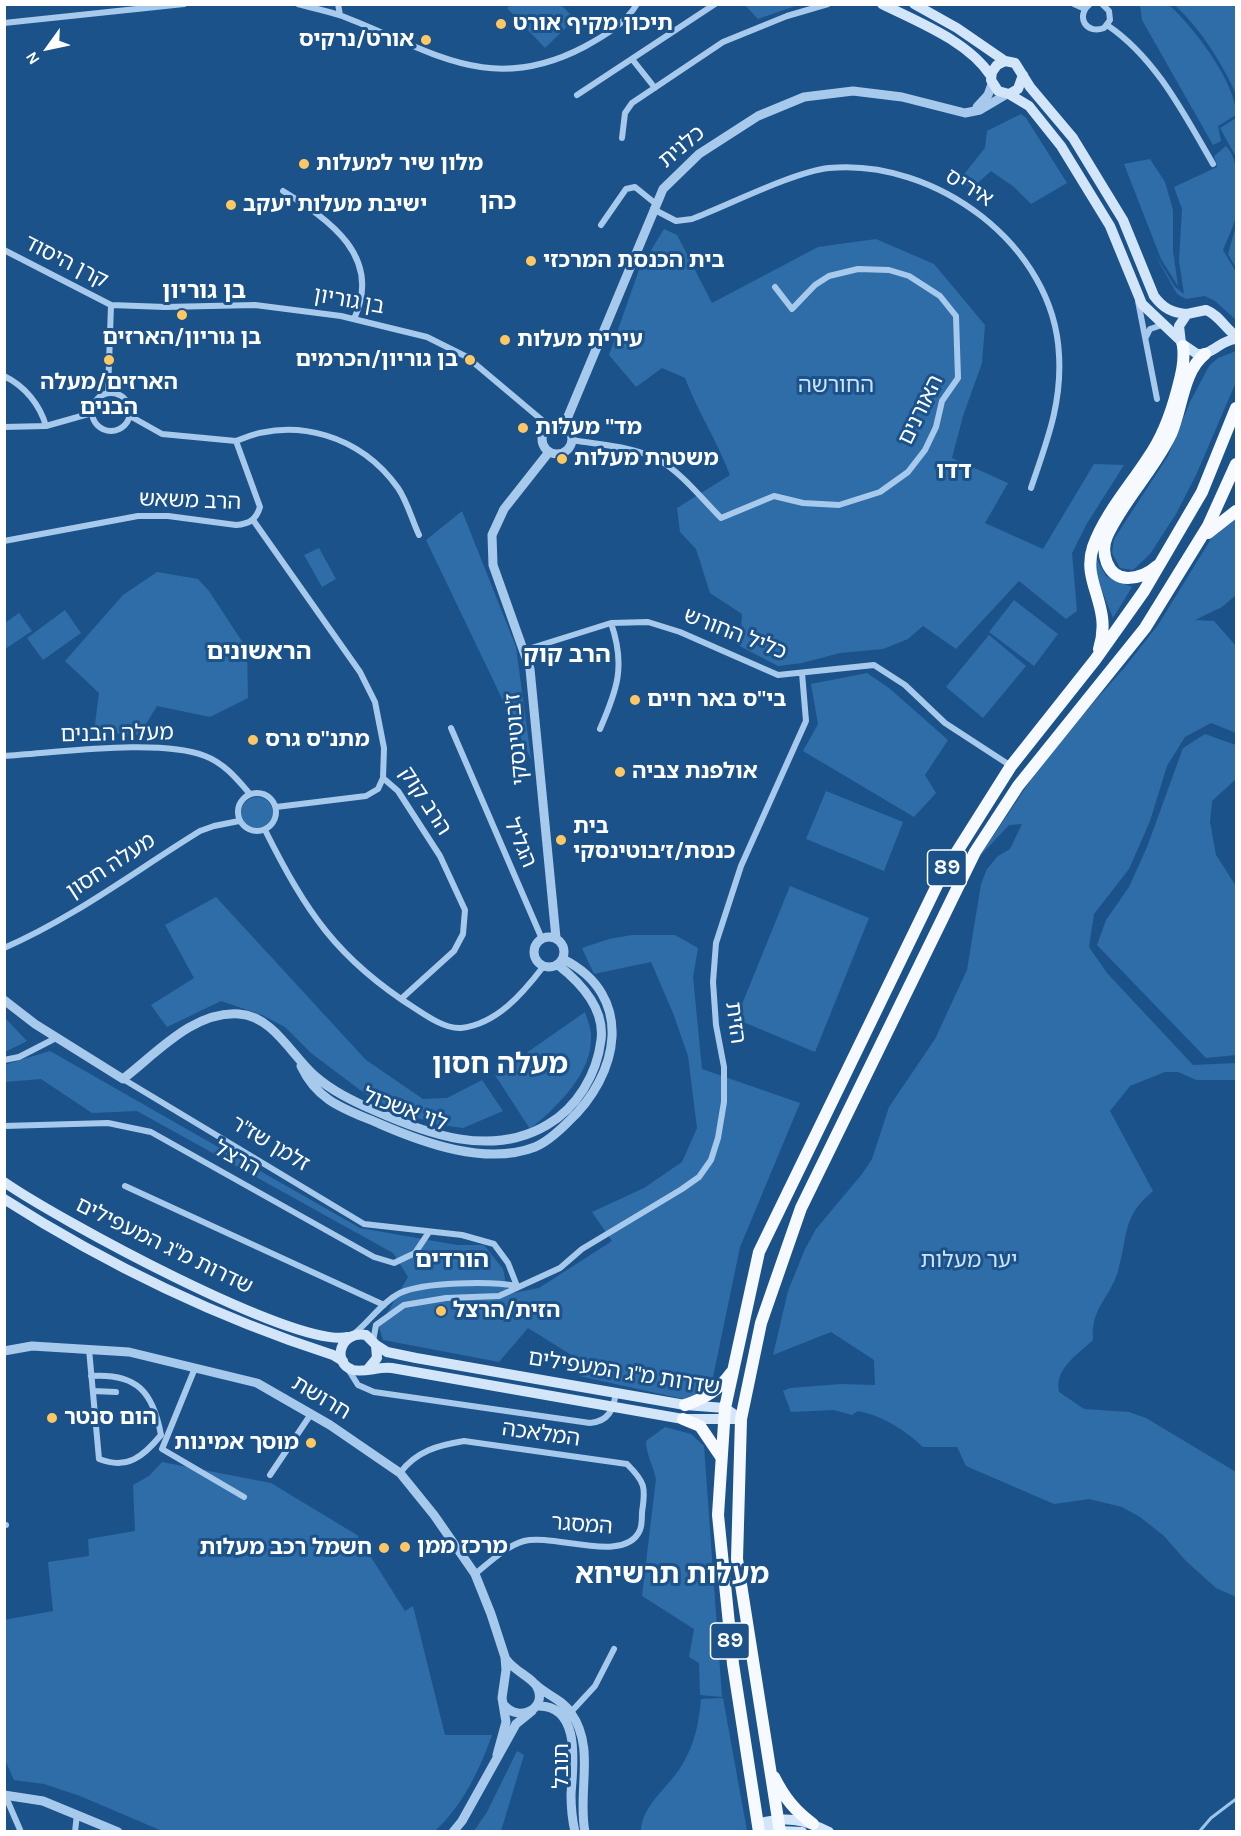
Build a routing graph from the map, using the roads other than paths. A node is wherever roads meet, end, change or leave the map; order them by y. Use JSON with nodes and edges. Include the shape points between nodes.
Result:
{"nodes":[{"id":1,"x":184,"y":4,"type":"edge"},
{"id":2,"x":298,"y":4,"type":"edge"},
{"id":3,"x":338,"y":4,"type":"edge"},
{"id":4,"x":637,"y":4,"type":"edge"},
{"id":5,"x":716,"y":4,"type":"edge"},
{"id":6,"x":828,"y":4,"type":"edge"},
{"id":7,"x":882,"y":4,"type":"edge"},
{"id":8,"x":914,"y":4,"type":"edge"},
{"id":9,"x":1074,"y":4,"type":"edge"},
{"id":10,"x":1104,"y":5,"type":"edge"},
{"id":11,"x":1087,"y":7,"type":"edge"},
{"id":12,"x":340,"y":15,"type":"junction"},
{"id":13,"x":4,"y":23,"type":"edge"},
{"id":14,"x":1107,"y":26,"type":"junction"},
{"id":15,"x":632,"y":59,"type":"junction"},
{"id":16,"x":1005,"y":61,"type":"junction"},
{"id":17,"x":1023,"y":75,"type":"junction"},
{"id":18,"x":992,"y":80,"type":"junction"},
{"id":19,"x":655,"y":88,"type":"junction"},
{"id":20,"x":1008,"y":94,"type":"junction"},
{"id":21,"x":577,"y":95,"type":"dead end"},
{"id":22,"x":971,"y":112,"type":"junction"},
{"id":23,"x":622,"y":138,"type":"dead end"},
{"id":24,"x":1213,"y":164,"type":"dead end"},
{"id":25,"x":283,"y":191,"type":"dead end"},
{"id":26,"x":654,"y":207,"type":"junction"},
{"id":27,"x":601,"y":225,"type":"dead end"},
{"id":28,"x":4,"y":250,"type":"edge"},
{"id":29,"x":775,"y":287,"type":"dead end"},
{"id":30,"x":1136,"y":292,"type":"junction"},
{"id":31,"x":111,"y":305,"type":"junction"},
{"id":32,"x":1186,"y":314,"type":"junction"},
{"id":33,"x":354,"y":319,"type":"junction"},
{"id":34,"x":1222,"y":322,"type":"junction"},
{"id":35,"x":1162,"y":325,"type":"junction"},
{"id":36,"x":1146,"y":338,"type":"junction"},
{"id":37,"x":1236,"y":338,"type":"edge"},
{"id":38,"x":1181,"y":343,"type":"junction"},
{"id":39,"x":1219,"y":346,"type":"junction"},
{"id":40,"x":1204,"y":354,"type":"junction"},
{"id":41,"x":4,"y":376,"type":"edge"},
{"id":42,"x":108,"y":393,"type":"junction"},
{"id":43,"x":1157,"y":399,"type":"dead end"},
{"id":44,"x":1236,"y":408,"type":"edge"},
{"id":45,"x":92,"y":413,"type":"junction"},
{"id":46,"x":130,"y":416,"type":"junction"},
{"id":47,"x":46,"y":426,"type":"junction"},
{"id":48,"x":549,"y":426,"type":"junction"},
{"id":49,"x":564,"y":426,"type":"junction"},
{"id":50,"x":4,"y":427,"type":"edge"},
{"id":51,"x":572,"y":440,"type":"junction"},
{"id":52,"x":236,"y":441,"type":"junction"},
{"id":53,"x":549,"y":452,"type":"junction"},
{"id":54,"x":1236,"y":464,"type":"edge"},
{"id":55,"x":1031,"y":488,"type":"dead end"},
{"id":56,"x":1236,"y":511,"type":"edge"},
{"id":57,"x":253,"y":520,"type":"junction"},
{"id":58,"x":419,"y":535,"type":"dead end"},
{"id":59,"x":4,"y":541,"type":"edge"},
{"id":60,"x":1194,"y":550,"type":"junction"},
{"id":61,"x":1164,"y":559,"type":"junction"},
{"id":62,"x":611,"y":623,"type":"junction"},
{"id":63,"x":525,"y":650,"type":"junction"},
{"id":64,"x":1095,"y":660,"type":"junction"},
{"id":65,"x":802,"y":673,"type":"junction"},
{"id":66,"x":451,"y":728,"type":"dead end"},
{"id":67,"x":600,"y":729,"type":"dead end"},
{"id":68,"x":4,"y":756,"type":"edge"},
{"id":69,"x":1011,"y":766,"type":"junction"},
{"id":70,"x":383,"y":778,"type":"junction"},
{"id":71,"x":250,"y":794,"type":"junction"},
{"id":72,"x":276,"y":807,"type":"junction"},
{"id":73,"x":239,"y":821,"type":"junction"},
{"id":74,"x":265,"y":830,"type":"junction"},
{"id":75,"x":556,"y":938,"type":"junction"},
{"id":76,"x":542,"y":939,"type":"junction"},
{"id":77,"x":4,"y":948,"type":"edge"},
{"id":78,"x":561,"y":962,"type":"junction"},
{"id":79,"x":543,"y":967,"type":"junction"},
{"id":80,"x":400,"y":999,"type":"junction"},
{"id":81,"x":4,"y":1000,"type":"edge"},
{"id":82,"x":56,"y":1038,"type":"junction"},
{"id":83,"x":4,"y":1060,"type":"edge"},
{"id":84,"x":123,"y":1079,"type":"junction"},
{"id":85,"x":4,"y":1126,"type":"edge"},
{"id":86,"x":4,"y":1182,"type":"edge"},
{"id":87,"x":125,"y":1186,"type":"dead end"},
{"id":88,"x":4,"y":1200,"type":"edge"},
{"id":89,"x":429,"y":1232,"type":"junction"},
{"id":90,"x":517,"y":1286,"type":"junction"},
{"id":91,"x":384,"y":1305,"type":"junction"},
{"id":92,"x":351,"y":1336,"type":"junction"},
{"id":93,"x":375,"y":1343,"type":"junction"},
{"id":94,"x":89,"y":1349,"type":"junction"},
{"id":95,"x":4,"y":1351,"type":"edge"},
{"id":96,"x":345,"y":1364,"type":"junction"},
{"id":97,"x":735,"y":1367,"type":"junction"},
{"id":98,"x":195,"y":1368,"type":"junction"},
{"id":99,"x":368,"y":1369,"type":"junction"},
{"id":100,"x":91,"y":1376,"type":"junction"},
{"id":101,"x":93,"y":1391,"type":"junction"},
{"id":102,"x":116,"y":1392,"type":"dead end"},
{"id":103,"x":616,"y":1393,"type":"junction"},
{"id":104,"x":685,"y":1405,"type":"junction"},
{"id":105,"x":614,"y":1407,"type":"junction"},
{"id":106,"x":311,"y":1414,"type":"junction"},
{"id":107,"x":725,"y":1414,"type":"junction"},
{"id":108,"x":683,"y":1419,"type":"junction"},
{"id":109,"x":741,"y":1419,"type":"junction"},
{"id":110,"x":721,"y":1457,"type":"junction"},
{"id":111,"x":400,"y":1473,"type":"junction"},
{"id":112,"x":270,"y":1475,"type":"dead end"},
{"id":113,"x":244,"y":1497,"type":"dead end"},
{"id":114,"x":642,"y":1517,"type":"joint"},
{"id":115,"x":475,"y":1574,"type":"junction"},
{"id":116,"x":614,"y":1649,"type":"dead end"},
{"id":117,"x":505,"y":1657,"type":"junction"},
{"id":118,"x":526,"y":1677,"type":"junction"},
{"id":119,"x":535,"y":1684,"type":"junction"},
{"id":120,"x":504,"y":1687,"type":"junction"},
{"id":121,"x":503,"y":1703,"type":"junction"},
{"id":122,"x":534,"y":1708,"type":"junction"},
{"id":123,"x":571,"y":1712,"type":"junction"},
{"id":124,"x":497,"y":1755,"type":"junction"},
{"id":125,"x":769,"y":1769,"type":"junction"},
{"id":126,"x":5,"y":1795,"type":"edge"},
{"id":127,"x":77,"y":1814,"type":"junction"},
{"id":128,"x":813,"y":1824,"type":"junction"},
{"id":129,"x":779,"y":1827,"type":"edge"},
{"id":130,"x":759,"y":1828,"type":"edge"},
{"id":131,"x":21,"y":1832,"type":"edge"},
{"id":132,"x":75,"y":1832,"type":"edge"},
{"id":133,"x":118,"y":1832,"type":"edge"},
{"id":134,"x":453,"y":1832,"type":"edge"},
{"id":135,"x":575,"y":1832,"type":"edge"},
{"id":136,"x":585,"y":1832,"type":"edge"},
{"id":137,"x":802,"y":1832,"type":"edge"},
{"id":138,"x":829,"y":1832,"type":"edge"}],
"edges":[{"from":1,"to":13,"type":"street"},
{"from":2,"to":12,"type":"street"},
{"from":3,"to":12,"type":"street"},
{"from":4,"to":12,"type":"street","via":[[605,36],[561,59],[523,69],[468,67]]},
{"from":5,"to":15,"type":"street"},
{"from":6,"to":19,"type":"street","via":[[723,42]]},
{"from":7,"to":18,"type":"main road","via":[[950,40],[978,60]]},
{"from":8,"to":16,"type":"main road"},
{"from":9,"to":11,"type":"street"},
{"from":10,"to":14,"type":"street","via":[[1110,15]]},
{"from":11,"to":14,"type":"street","via":[[1083,20],[1087,28],[1097,31]]},
{"from":14,"to":24,"type":"street","via":[[1133,48],[1164,84]]},
{"from":15,"to":19,"type":"street"},
{"from":15,"to":21,"type":"street"},
{"from":16,"to":17,"type":"main road","via":[[1019,66]]},
{"from":16,"to":18,"type":"main road","via":[[994,68]]},
{"from":17,"to":20,"type":"main road","via":[[1018,89]]},
{"from":17,"to":32,"type":"main road","via":[[1073,138],[1105,187],[1123,220],[1154,297],[1176,314]]},
{"from":18,"to":20,"type":"main road","via":[[998,91]]},
{"from":18,"to":22,"type":"street","via":[[983,102]]},
{"from":19,"to":23,"type":"street","via":[[632,103],[625,113]]},
{"from":20,"to":22,"type":"street"},
{"from":20,"to":30,"type":"main road","via":[[1032,109],[1082,177],[1110,226]]},
{"from":22,"to":26,"type":"street","name":"כלנית","via":[[853,90],[804,97],[758,116],[699,154],[663,189]]},
{"from":25,"to":33,"type":"street","via":[[322,215],[354,254],[364,280],[363,299]]},
{"from":26,"to":27,"type":"street","name":"איריס","via":[[635,187],[626,189]]},
{"from":26,"to":49,"type":"street","name":"כלנית"},
{"from":26,"to":55,"type":"street","name":"איריס","via":[[676,221],[693,219],[828,168],[867,169],[919,180],[952,194],[999,230],[1048,302],[1059,354],[1056,416]]},
{"from":28,"to":31,"type":"street","name":"קרן היסוד"},
{"from":29,"to":51,"type":"street","name":"האורנים","via":[[792,309],[829,276],[858,269],[889,270],[909,276],[940,296],[956,316],[958,378],[942,401],[936,428],[925,450],[908,472],[880,492],[839,505],[774,496],[721,518],[681,476],[657,460],[628,449]]},
{"from":30,"to":35,"type":"main road"},
{"from":30,"to":36,"type":"street"},
{"from":31,"to":33,"type":"street","name":"בן גוריון","via":[[255,305]]},
{"from":31,"to":42,"type":"street"},
{"from":32,"to":34,"type":"main road","via":[[1206,310]]},
{"from":32,"to":38,"type":"main road","via":[[1179,326]]},
{"from":33,"to":48,"type":"street","name":"בן גוריון","via":[[439,341],[467,357]]},
{"from":34,"to":37,"type":"main road"},
{"from":34,"to":39,"type":"main road","via":[[1224,335]]},
{"from":35,"to":36,"type":"street","via":[[1150,328]]},
{"from":35,"to":38,"type":"main road"},
{"from":36,"to":43,"type":"street"},
{"from":37,"to":39,"type":"main road"},
{"from":38,"to":40,"type":"main road","via":[[1189,351]]},
{"from":38,"to":64,"type":"highway","via":[[1183,368],[1161,434],[1099,532],[1091,554],[1091,573],[1104,622]]},
{"from":39,"to":40,"type":"main road"},
{"from":40,"to":61,"type":"highway","via":[[1192,366],[1175,424],[1162,452],[1104,545],[1106,562],[1124,578],[1144,574]]},
{"from":41,"to":47,"type":"street","via":[[30,396]]},
{"from":42,"to":45,"type":"street","via":[[95,402]]},
{"from":42,"to":46,"type":"street","via":[[125,398]]},
{"from":44,"to":61,"type":"highway","number":"89","via":[[1202,492]]},
{"from":45,"to":46,"type":"street","via":[[97,424],[107,431],[119,430]]},
{"from":45,"to":47,"type":"street"},
{"from":46,"to":52,"type":"street","via":[[162,434]]},
{"from":47,"to":50,"type":"street"},
{"from":48,"to":49,"type":"street"},
{"from":48,"to":53,"type":"street","via":[[542,439]]},
{"from":49,"to":51,"type":"street"},
{"from":51,"to":53,"type":"street","via":[[564,452]]},
{"from":52,"to":57,"type":"street","name":"הרב משאש","via":[[260,507]]},
{"from":52,"to":58,"type":"street","via":[[257,431],[331,435],[360,450],[383,470],[400,490]]},
{"from":53,"to":63,"type":"street","name":"ז'בוטינסקי","via":[[504,509],[492,535],[493,565]]},
{"from":54,"to":60,"type":"highway","number":"89"},
{"from":56,"to":60,"type":"highway","via":[[1214,526]]},
{"from":57,"to":59,"type":"street","name":"הרב משאש","via":[[236,525],[138,516]]},
{"from":57,"to":70,"type":"street","name":"הרב קוק","via":[[360,672],[375,702],[384,748]]},
{"from":60,"to":109,"type":"highway","number":"89","via":[[1145,628],[1018,786],[975,852],[801,1208],[761,1323]]},
{"from":61,"to":64,"type":"highway","number":"89"},
{"from":62,"to":63,"type":"street","name":"כליל החורש"},
{"from":62,"to":65,"type":"street","name":"כליל החורש","via":[[662,625],[778,675]]},
{"from":62,"to":67,"type":"street","via":[[620,660],[618,687]]},
{"from":63,"to":75,"type":"street","name":"ז'בוטינסקי"},
{"from":64,"to":69,"type":"highway","number":"89"},
{"from":65,"to":69,"type":"street","name":"כליל החורש","via":[[874,665],[905,685],[945,723]]},
{"from":65,"to":90,"type":"street","name":"הזית","via":[[806,720],[741,866],[716,943],[713,982],[724,1067],[724,1102],[711,1160],[699,1177],[682,1189],[607,1233],[560,1268]]},
{"from":66,"to":76,"type":"street","name":"הגליל"},
{"from":68,"to":71,"type":"street","name":"מעלה הבנים","via":[[137,747],[189,752],[220,764]]},
{"from":69,"to":97,"type":"highway","number":"89","via":[[941,877],[759,1252]]},
{"from":70,"to":72,"type":"street","via":[[378,789],[366,796]]},
{"from":70,"to":80,"type":"street","name":"הרב קוק","via":[[398,792],[440,856],[465,910],[463,934],[454,951]]},
{"from":71,"to":72,"type":"street","via":[[262,794]]},
{"from":71,"to":73,"type":"street","via":[[238,808]]},
{"from":72,"to":74,"type":"street","via":[[273,823]]},
{"from":73,"to":74,"type":"street","via":[[248,830]]},
{"from":73,"to":77,"type":"street","name":"מעלה חסון","via":[[200,831],[98,898]]},
{"from":74,"to":80,"type":"street","via":[[287,874],[328,937]]},
{"from":75,"to":76,"type":"street"},
{"from":75,"to":78,"type":"street","via":[[565,949]]},
{"from":76,"to":79,"type":"street","via":[[534,951]]},
{"from":78,"to":79,"type":"street"},
{"from":78,"to":84,"type":"street","name":"לוי אשכול","via":[[588,976],[609,1008],[614,1031],[609,1062],[594,1093],[559,1131],[535,1146],[505,1153],[478,1152],[417,1140],[337,1105],[310,1084],[298,1059],[261,1021],[241,1014],[214,1016],[191,1026]]},
{"from":79,"to":80,"type":"street","via":[[501,1012],[460,1028],[439,1023]]},
{"from":81,"to":82,"type":"street","name":"זלמן שז\"ר"},
{"from":82,"to":83,"type":"street","via":[[19,1057]]},
{"from":82,"to":84,"type":"street","name":"זלמן שז\"ר"},
{"from":84,"to":89,"type":"street","name":"זלמן שז\"ר","via":[[364,1224]]},
{"from":85,"to":89,"type":"street","name":"הרצל","via":[[108,1123],[151,1132],[374,1257],[394,1263],[415,1253]]},
{"from":86,"to":92,"type":"main road","name":"שדרות מ\"ג המעפילים","via":[[74,1225],[221,1298],[323,1336]]},
{"from":87,"to":91,"type":"street"},
{"from":88,"to":96,"type":"main road","name":"שדרות מ\"ג המעפילים","via":[[68,1238],[180,1295],[260,1330],[333,1354]]},
{"from":89,"to":90,"type":"street","name":"זלמן שז\"ר","via":[[462,1235],[494,1244],[508,1263]]},
{"from":90,"to":91,"type":"street","name":"הזית","via":[[496,1282],[443,1285],[401,1293]]},
{"from":90,"to":93,"type":"street","name":"הזית","via":[[499,1296],[446,1298],[404,1305],[376,1324]]},
{"from":91,"to":92,"type":"street","name":"הזית"},
{"from":92,"to":93,"type":"main road","via":[[366,1335]]},
{"from":92,"to":96,"type":"main road","via":[[341,1349]]},
{"from":93,"to":99,"type":"main road","via":[[377,1358]]},
{"from":93,"to":103,"type":"main road","name":"שדרות מ\"ג המעפילים","via":[[395,1354]]},
{"from":94,"to":95,"type":"street","name":"חרושת","via":[[33,1346]]},
{"from":94,"to":98,"type":"street","name":"חרושת","via":[[129,1352]]},
{"from":94,"to":100,"type":"street"},
{"from":96,"to":99,"type":"main road","via":[[361,1371]]},
{"from":96,"to":105,"type":"street","via":[[358,1385],[374,1392],[590,1423],[603,1421]]},
{"from":97,"to":104,"type":"highway","via":[[714,1392]]},
{"from":97,"to":107,"type":"highway","number":"89"},
{"from":98,"to":106,"type":"street","name":"חרושת","via":[[257,1383]]},
{"from":98,"to":113,"type":"street","via":[[162,1449]]},
{"from":99,"to":105,"type":"main road","name":"שדרות מ\"ג המעפילים","via":[[392,1368]]},
{"from":100,"to":101,"type":"street"},
{"from":100,"to":101,"type":"street","via":[[113,1374],[145,1391],[157,1414],[161,1435],[140,1458],[113,1465],[99,1459]]},
{"from":101,"to":102,"type":"street"},
{"from":103,"to":104,"type":"main road","name":"שדרות מ\"ג המעפילים"},
{"from":103,"to":105,"type":"street"},
{"from":104,"to":107,"type":"main road","name":"שדרות מ\"ג המעפילים"},
{"from":105,"to":108,"type":"main road","name":"שדרות מ\"ג המעפילים"},
{"from":106,"to":111,"type":"street","name":"חרושת"},
{"from":106,"to":112,"type":"street"},
{"from":107,"to":108,"type":"main road","name":"שדרות מ\"ג המעפילים"},
{"from":107,"to":109,"type":"main road","name":"שדרות מ\"ג המעפילים"},
{"from":107,"to":110,"type":"highway","number":"89"},
{"from":108,"to":110,"type":"highway","via":[[700,1426]]},
{"from":109,"to":125,"type":"highway","number":"89","via":[[737,1559]]},
{"from":110,"to":130,"type":"highway","number":"89","via":[[718,1536]]},
{"from":111,"to":114,"type":"street","name":"המלאכה","via":[[423,1452],[464,1441],[627,1464],[642,1478]]},
{"from":111,"to":115,"type":"street","name":"חרושת"},
{"from":114,"to":115,"type":"street","name":"המסגר","via":[[639,1531],[629,1544],[613,1548],[546,1539],[523,1541]]},
{"from":115,"to":117,"type":"street","name":"חרושת"},
{"from":116,"to":123,"type":"street","via":[[595,1686]]},
{"from":117,"to":118,"type":"street","name":"חרושת"},
{"from":117,"to":120,"type":"street","name":"חרושת"},
{"from":118,"to":119,"type":"street"},
{"from":118,"to":120,"type":"street","via":[[515,1677]]},
{"from":119,"to":122,"type":"street","via":[[539,1695]]},
{"from":119,"to":123,"type":"street","name":"תובל"},
{"from":120,"to":121,"type":"street"},
{"from":121,"to":122,"type":"street","via":[[516,1714]]},
{"from":121,"to":124,"type":"street","via":[[506,1722]]},
{"from":122,"to":124,"type":"street","via":[[516,1724]]},
{"from":122,"to":135,"type":"street","name":"תובל","via":[[550,1707],[558,1713],[572,1738],[571,1806]]},
{"from":123,"to":136,"type":"street","name":"תובל","via":[[584,1747],[581,1806]]},
{"from":124,"to":134,"type":"street","via":[[474,1802]]},
{"from":125,"to":128,"type":"highway","via":[[786,1799]]},
{"from":125,"to":129,"type":"highway","number":"89"},
{"from":126,"to":127,"type":"street","via":[[43,1801]]},
{"from":126,"to":131,"type":"street"},
{"from":127,"to":132,"type":"street"},
{"from":127,"to":133,"type":"street"},
{"from":128,"to":129,"type":"main road"},
{"from":128,"to":138,"type":"main road"},
{"from":129,"to":130,"type":"main road"},
{"from":129,"to":137,"type":"main road"}]}
